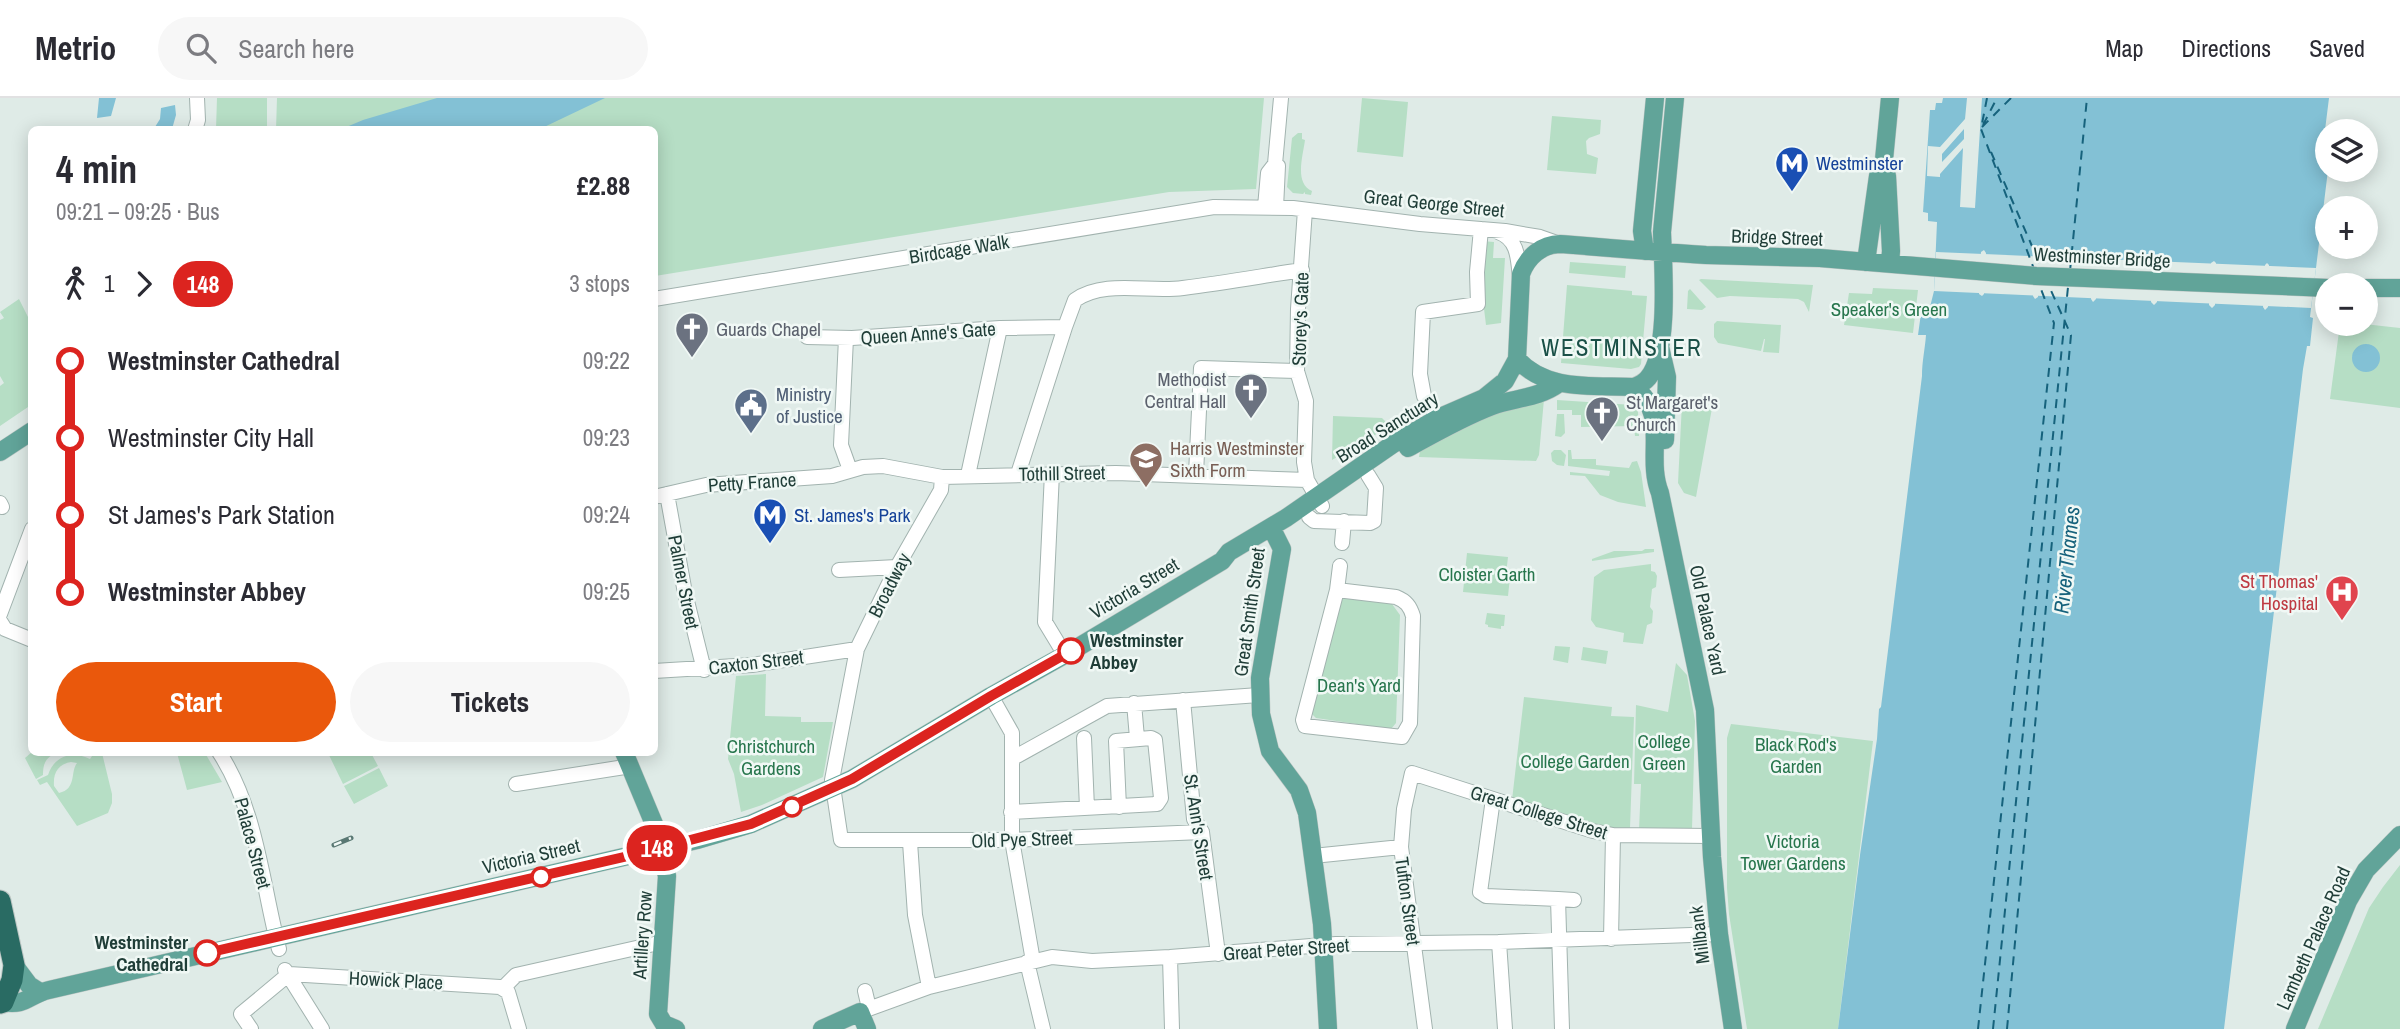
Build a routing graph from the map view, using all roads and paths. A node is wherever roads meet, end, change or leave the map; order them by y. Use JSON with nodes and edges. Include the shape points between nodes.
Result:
{"nodes":[{"id":1,"x":197,"y":98,"type":"edge"},
{"id":2,"x":1280,"y":98,"type":"edge"},
{"id":3,"x":1655,"y":98,"type":"edge"},
{"id":4,"x":1675,"y":98,"type":"edge"},
{"id":5,"x":1890,"y":98,"type":"edge"},
{"id":6,"x":195,"y":126,"type":"edge"},
{"id":7,"x":1883,"y":170,"type":"junction"},
{"id":8,"x":1271,"y":207,"type":"junction"},
{"id":9,"x":1305,"y":210,"type":"junction"},
{"id":10,"x":1487,"y":230,"type":"junction"},
{"id":11,"x":1642,"y":231,"type":"junction"},
{"id":12,"x":1560,"y":244,"type":"junction"},
{"id":13,"x":1598,"y":247,"type":"junction"},
{"id":14,"x":1661,"y":254,"type":"junction"},
{"id":15,"x":1867,"y":262,"type":"junction"},
{"id":16,"x":1890,"y":264,"type":"junction"},
{"id":17,"x":1302,"y":270,"type":"junction"},
{"id":18,"x":1521,"y":281,"type":"junction"},
{"id":19,"x":2315,"y":288,"type":"edge"},
{"id":20,"x":2378,"y":288,"type":"edge"},
{"id":21,"x":2400,"y":288,"type":"edge"},
{"id":22,"x":658,"y":298,"type":"edge"},
{"id":23,"x":1065,"y":327,"type":"junction"},
{"id":24,"x":1000,"y":328,"type":"junction"},
{"id":25,"x":807,"y":337,"type":"dead end"},
{"id":26,"x":846,"y":338,"type":"junction"},
{"id":27,"x":1660,"y":347,"type":"junction"},
{"id":28,"x":1517,"y":359,"type":"junction"},
{"id":29,"x":1297,"y":371,"type":"junction"},
{"id":30,"x":1559,"y":384,"type":"junction"},
{"id":31,"x":1634,"y":387,"type":"junction"},
{"id":32,"x":1438,"y":418,"type":"junction"},
{"id":33,"x":28,"y":434,"type":"edge"},
{"id":34,"x":0,"y":452,"type":"edge"},
{"id":35,"x":850,"y":470,"type":"junction"},
{"id":36,"x":1052,"y":473,"type":"junction"},
{"id":37,"x":1018,"y":474,"type":"junction"},
{"id":38,"x":1196,"y":474,"type":"junction"},
{"id":39,"x":968,"y":475,"type":"junction"},
{"id":40,"x":1368,"y":475,"type":"junction"},
{"id":41,"x":942,"y":477,"type":"junction"},
{"id":42,"x":1307,"y":480,"type":"junction"},
{"id":43,"x":1660,"y":493,"type":"junction"},
{"id":44,"x":661,"y":495,"type":"edge"},
{"id":45,"x":1316,"y":506,"type":"junction"},
{"id":46,"x":1343,"y":522,"type":"junction"},
{"id":47,"x":1273,"y":532,"type":"junction"},
{"id":48,"x":28,"y":540,"type":"edge"},
{"id":49,"x":1342,"y":543,"type":"dead end"},
{"id":50,"x":1340,"y":566,"type":"dead end"},
{"id":51,"x":897,"y":567,"type":"junction"},
{"id":52,"x":839,"y":570,"type":"dead end"},
{"id":53,"x":1337,"y":590,"type":"junction"},
{"id":54,"x":0,"y":614,"type":"edge"},
{"id":55,"x":0,"y":621,"type":"edge"},
{"id":56,"x":28,"y":638,"type":"edge"},
{"id":57,"x":857,"y":649,"type":"junction"},
{"id":58,"x":1065,"y":655,"type":"junction"},
{"id":59,"x":704,"y":670,"type":"junction"},
{"id":60,"x":658,"y":671,"type":"edge"},
{"id":61,"x":1259,"y":695,"type":"junction"},
{"id":62,"x":991,"y":696,"type":"junction"},
{"id":63,"x":1183,"y":700,"type":"junction"},
{"id":64,"x":1134,"y":703,"type":"junction"},
{"id":65,"x":1084,"y":738,"type":"dead end"},
{"id":66,"x":1137,"y":738,"type":"junction"},
{"id":67,"x":221,"y":756,"type":"edge"},
{"id":68,"x":1012,"y":756,"type":"junction"},
{"id":69,"x":628,"y":759,"type":"edge"},
{"id":70,"x":1412,"y":773,"type":"joint"},
{"id":71,"x":516,"y":784,"type":"dead end"},
{"id":72,"x":833,"y":789,"type":"junction"},
{"id":73,"x":1493,"y":799,"type":"junction"},
{"id":74,"x":1119,"y":807,"type":"junction"},
{"id":75,"x":1087,"y":808,"type":"junction"},
{"id":76,"x":1011,"y":812,"type":"junction"},
{"id":77,"x":1202,"y":832,"type":"junction"},
{"id":78,"x":1613,"y":835,"type":"junction"},
{"id":79,"x":2400,"y":835,"type":"edge"},
{"id":80,"x":1710,"y":836,"type":"junction"},
{"id":81,"x":841,"y":840,"type":"joint"},
{"id":82,"x":1012,"y":840,"type":"junction"},
{"id":83,"x":910,"y":842,"type":"junction"},
{"id":84,"x":660,"y":847,"type":"junction"},
{"id":85,"x":1401,"y":847,"type":"junction"},
{"id":86,"x":1313,"y":856,"type":"junction"},
{"id":87,"x":1558,"y":899,"type":"junction"},
{"id":88,"x":1574,"y":900,"type":"dead end"},
{"id":89,"x":0,"y":901,"type":"edge"},
{"id":90,"x":1720,"y":934,"type":"junction"},
{"id":91,"x":1611,"y":939,"type":"junction"},
{"id":92,"x":1558,"y":940,"type":"junction"},
{"id":93,"x":663,"y":942,"type":"junction"},
{"id":94,"x":1414,"y":942,"type":"junction"},
{"id":95,"x":1499,"y":942,"type":"junction"},
{"id":96,"x":278,"y":943,"type":"junction"},
{"id":97,"x":1323,"y":945,"type":"junction"},
{"id":98,"x":1218,"y":954,"type":"junction"},
{"id":99,"x":1170,"y":957,"type":"junction"},
{"id":100,"x":1030,"y":962,"type":"junction"},
{"id":101,"x":14,"y":965,"type":"junction"},
{"id":102,"x":287,"y":972,"type":"junction"},
{"id":103,"x":929,"y":988,"type":"junction"},
{"id":104,"x":506,"y":990,"type":"junction"},
{"id":105,"x":865,"y":991,"type":"dead end"},
{"id":106,"x":40,"y":992,"type":"junction"},
{"id":107,"x":1,"y":1002,"type":"edge"},
{"id":108,"x":865,"y":1016,"type":"edge"},
{"id":109,"x":667,"y":1027,"type":"edge"},
{"id":110,"x":251,"y":1029,"type":"edge"},
{"id":111,"x":321,"y":1029,"type":"edge"},
{"id":112,"x":519,"y":1029,"type":"edge"},
{"id":113,"x":822,"y":1029,"type":"edge"},
{"id":114,"x":1043,"y":1029,"type":"edge"},
{"id":115,"x":1172,"y":1029,"type":"edge"},
{"id":116,"x":1328,"y":1029,"type":"edge"},
{"id":117,"x":1425,"y":1029,"type":"edge"},
{"id":118,"x":1505,"y":1029,"type":"edge"},
{"id":119,"x":1562,"y":1029,"type":"edge"},
{"id":120,"x":1733,"y":1029,"type":"edge"},
{"id":121,"x":2295,"y":1029,"type":"edge"}],
"edges":[{"from":1,"to":6,"type":"street"},
{"from":2,"to":8,"type":"street","via":[[1275,164],[1279,176]]},
{"from":3,"to":11,"type":"main road"},
{"from":4,"to":14,"type":"main road"},
{"from":5,"to":7,"type":"main road"},
{"from":7,"to":15,"type":"main road","via":[[1878,176]]},
{"from":7,"to":16,"type":"main road","via":[[1887,176]]},
{"from":8,"to":9,"type":"street","name":"Great George Street"},
{"from":8,"to":22,"type":"street","name":"Birdcage Walk","via":[[1214,207]]},
{"from":9,"to":10,"type":"street","name":"Great George Street"},
{"from":9,"to":17,"type":"street","name":"Storey's Gate"},
{"from":10,"to":12,"type":"street","name":"Great George Street"},
{"from":10,"to":18,"type":"street","via":[[1509,238],[1514,245]]},
{"from":10,"to":32,"type":"street","via":[[1477,272],[1478,304],[1423,312],[1420,374],[1424,396]]},
{"from":11,"to":13,"type":"main road","name":"Great George Street","via":[[1632,239]]},
{"from":11,"to":14,"type":"main road"},
{"from":12,"to":13,"type":"main road","name":"Great George Street"},
{"from":12,"to":18,"type":"main road","via":[[1532,256]]},
{"from":13,"to":14,"type":"main road","name":"Great George Street"},
{"from":14,"to":15,"type":"main road","name":"Bridge Street"},
{"from":14,"to":27,"type":"main road"},
{"from":15,"to":16,"type":"main road","name":"Bridge Street"},
{"from":16,"to":19,"type":"main road","name":"Westminster Bridge","via":[[2036,276]]},
{"from":17,"to":23,"type":"street","via":[[1179,289],[1120,289],[1080,296]]},
{"from":17,"to":29,"type":"street","name":"Storey's Gate"},
{"from":18,"to":28,"type":"main road"},
{"from":20,"to":21,"type":"main road"},
{"from":23,"to":24,"type":"street","name":"Queen Anne's Gate"},
{"from":23,"to":37,"type":"street"},
{"from":24,"to":26,"type":"street","name":"Queen Anne's Gate"},
{"from":24,"to":39,"type":"street"},
{"from":25,"to":26,"type":"street"},
{"from":26,"to":35,"type":"street","name":"Queen Anne's Gate","via":[[841,445]]},
{"from":27,"to":31,"type":"main road","via":[[1652,373]]},
{"from":27,"to":43,"type":"main road","via":[[1667,377]]},
{"from":28,"to":30,"type":"main road","via":[[1534,375]]},
{"from":28,"to":32,"type":"main road","name":"Broad Sanctuary","via":[[1505,382],[1488,395]]},
{"from":29,"to":38,"type":"street","via":[[1201,368]]},
{"from":29,"to":42,"type":"street","name":"Storey's Gate","via":[[1306,398]]},
{"from":30,"to":31,"type":"main road"},
{"from":30,"to":40,"type":"main road","name":"Broad Sanctuary","via":[[1470,415]]},
{"from":31,"to":43,"type":"main road","name":"Old Palace Yard","via":[[1653,410],[1655,480]]},
{"from":32,"to":45,"type":"main road","name":"Broad Sanctuary","via":[[1396,442]]},
{"from":33,"to":34,"type":"main road"},
{"from":35,"to":41,"type":"street","via":[[883,466]]},
{"from":35,"to":44,"type":"street","name":"Petty France","via":[[832,476],[706,485]]},
{"from":36,"to":37,"type":"street","name":"Tothill Street"},
{"from":36,"to":38,"type":"street","name":"Tothill Street"},
{"from":36,"to":58,"type":"street","via":[[1045,622]]},
{"from":37,"to":39,"type":"street","name":"Tothill Street"},
{"from":38,"to":42,"type":"street","name":"Tothill Street"},
{"from":39,"to":41,"type":"street","name":"Tothill Street"},
{"from":40,"to":45,"type":"main road","name":"Broad Sanctuary"},
{"from":40,"to":46,"type":"street","via":[[1377,488],[1374,521]]},
{"from":41,"to":51,"type":"street","name":"Broadway","via":[[941,490]]},
{"from":42,"to":45,"type":"street","name":"Storey's Gate"},
{"from":43,"to":80,"type":"main road","name":"Old Palace Yard","via":[[1706,718]]},
{"from":44,"to":59,"type":"street","name":"Palmer Street"},
{"from":45,"to":46,"type":"street","via":[[1314,521]]},
{"from":45,"to":47,"type":"main road","name":"Broad Sanctuary"},
{"from":46,"to":49,"type":"street"},
{"from":47,"to":58,"type":"main road","name":"Victoria Street","via":[[1233,561],[1222,561]]},
{"from":47,"to":61,"type":"main road","name":"Great Smith Street","via":[[1282,555]]},
{"from":48,"to":54,"type":"street"},
{"from":50,"to":53,"type":"street"},
{"from":51,"to":52,"type":"street"},
{"from":51,"to":57,"type":"street","name":"Broadway"},
{"from":53,"to":53,"type":"street","via":[[1396,597],[1410,608],[1410,723],[1402,737],[1305,726]]},
{"from":55,"to":56,"type":"street","via":[[5,629]]},
{"from":57,"to":59,"type":"street","name":"Caxton Street"},
{"from":57,"to":72,"type":"street","name":"Broadway"},
{"from":58,"to":62,"type":"main road","name":"Victoria Street"},
{"from":59,"to":60,"type":"street","name":"Caxton Street"},
{"from":61,"to":63,"type":"street"},
{"from":61,"to":86,"type":"main road","name":"Great Smith Street","via":[[1270,751],[1304,801]]},
{"from":62,"to":68,"type":"street","via":[[1012,733]]},
{"from":62,"to":72,"type":"main road","name":"Victoria Street"},
{"from":63,"to":64,"type":"street"},
{"from":63,"to":77,"type":"street","name":"St. Ann's Street","via":[[1194,819]]},
{"from":64,"to":66,"type":"street"},
{"from":64,"to":68,"type":"street","via":[[1098,709]]},
{"from":65,"to":75,"type":"street"},
{"from":66,"to":74,"type":"street","via":[[1116,741]]},
{"from":66,"to":74,"type":"street","via":[[1155,740],[1161,798],[1157,804]]},
{"from":67,"to":96,"type":"street","name":"Palace Street","via":[[241,794]]},
{"from":68,"to":76,"type":"street"},
{"from":69,"to":71,"type":"street"},
{"from":69,"to":84,"type":"main road","name":"Artillery Row"},
{"from":70,"to":73,"type":"street","name":"Great College Street"},
{"from":70,"to":85,"type":"street","name":"Tufton Street"},
{"from":72,"to":81,"type":"street","name":"Broadway"},
{"from":72,"to":84,"type":"main road","name":"Victoria Street","via":[[751,824]]},
{"from":73,"to":78,"type":"street","name":"Great College Street"},
{"from":73,"to":87,"type":"street","via":[[1482,895]]},
{"from":74,"to":75,"type":"street"},
{"from":75,"to":76,"type":"street"},
{"from":76,"to":82,"type":"street"},
{"from":77,"to":82,"type":"street","name":"Old Pye Street"},
{"from":77,"to":98,"type":"street","name":"St. Ann's Street"},
{"from":78,"to":80,"type":"street","name":"Great College Street"},
{"from":78,"to":91,"type":"street"},
{"from":79,"to":121,"type":"main road","name":"Lambeth Palace Road","via":[[2365,870],[2348,901]]},
{"from":80,"to":90,"type":"main road","name":"Millbank"},
{"from":81,"to":83,"type":"street","name":"Old Pye Street"},
{"from":82,"to":83,"type":"street","name":"Old Pye Street"},
{"from":82,"to":100,"type":"street"},
{"from":83,"to":103,"type":"street","via":[[916,929]]},
{"from":84,"to":93,"type":"main road","name":"Artillery Row","via":[[667,876]]},
{"from":84,"to":96,"type":"main road","name":"Victoria Street"},
{"from":85,"to":86,"type":"street"},
{"from":85,"to":94,"type":"street","name":"Tufton Street"},
{"from":86,"to":97,"type":"main road","name":"Great Smith Street"},
{"from":87,"to":88,"type":"street"},
{"from":87,"to":92,"type":"street"},
{"from":89,"to":101,"type":"highway"},
{"from":90,"to":91,"type":"street","name":"Great Peter Street"},
{"from":90,"to":120,"type":"main road","name":"Millbank"},
{"from":91,"to":92,"type":"street","name":"Great Peter Street"},
{"from":92,"to":95,"type":"street","name":"Great Peter Street"},
{"from":92,"to":119,"type":"street"},
{"from":93,"to":104,"type":"street","via":[[516,975]]},
{"from":93,"to":109,"type":"main road","name":"Artillery Row","via":[[658,1014]]},
{"from":94,"to":95,"type":"street","name":"Great Peter Street"},
{"from":94,"to":97,"type":"street","name":"Great Peter Street"},
{"from":94,"to":117,"type":"street","name":"Tufton Street"},
{"from":95,"to":118,"type":"street"},
{"from":96,"to":106,"type":"main road","name":"Victoria Street"},
{"from":97,"to":98,"type":"street","name":"Great Peter Street"},
{"from":97,"to":116,"type":"main road","name":"Great Smith Street"},
{"from":98,"to":99,"type":"street","name":"Great Peter Street"},
{"from":99,"to":100,"type":"street","name":"Great Peter Street","via":[[1092,961],[1052,957]]},
{"from":99,"to":115,"type":"street"},
{"from":100,"to":103,"type":"street","name":"Great Peter Street"},
{"from":100,"to":114,"type":"street"},
{"from":101,"to":106,"type":"main road"},
{"from":101,"to":107,"type":"highway"},
{"from":102,"to":104,"type":"street","name":"Howick Place"},
{"from":102,"to":110,"type":"street","via":[[241,1014]]},
{"from":102,"to":111,"type":"street"},
{"from":103,"to":108,"type":"street","name":"Great Peter Street"},
{"from":104,"to":112,"type":"street"},
{"from":105,"to":108,"type":"street"},
{"from":106,"to":107,"type":"main road","name":"Victoria Street","via":[[30,1000]]},
{"from":108,"to":113,"type":"main road"}]}
